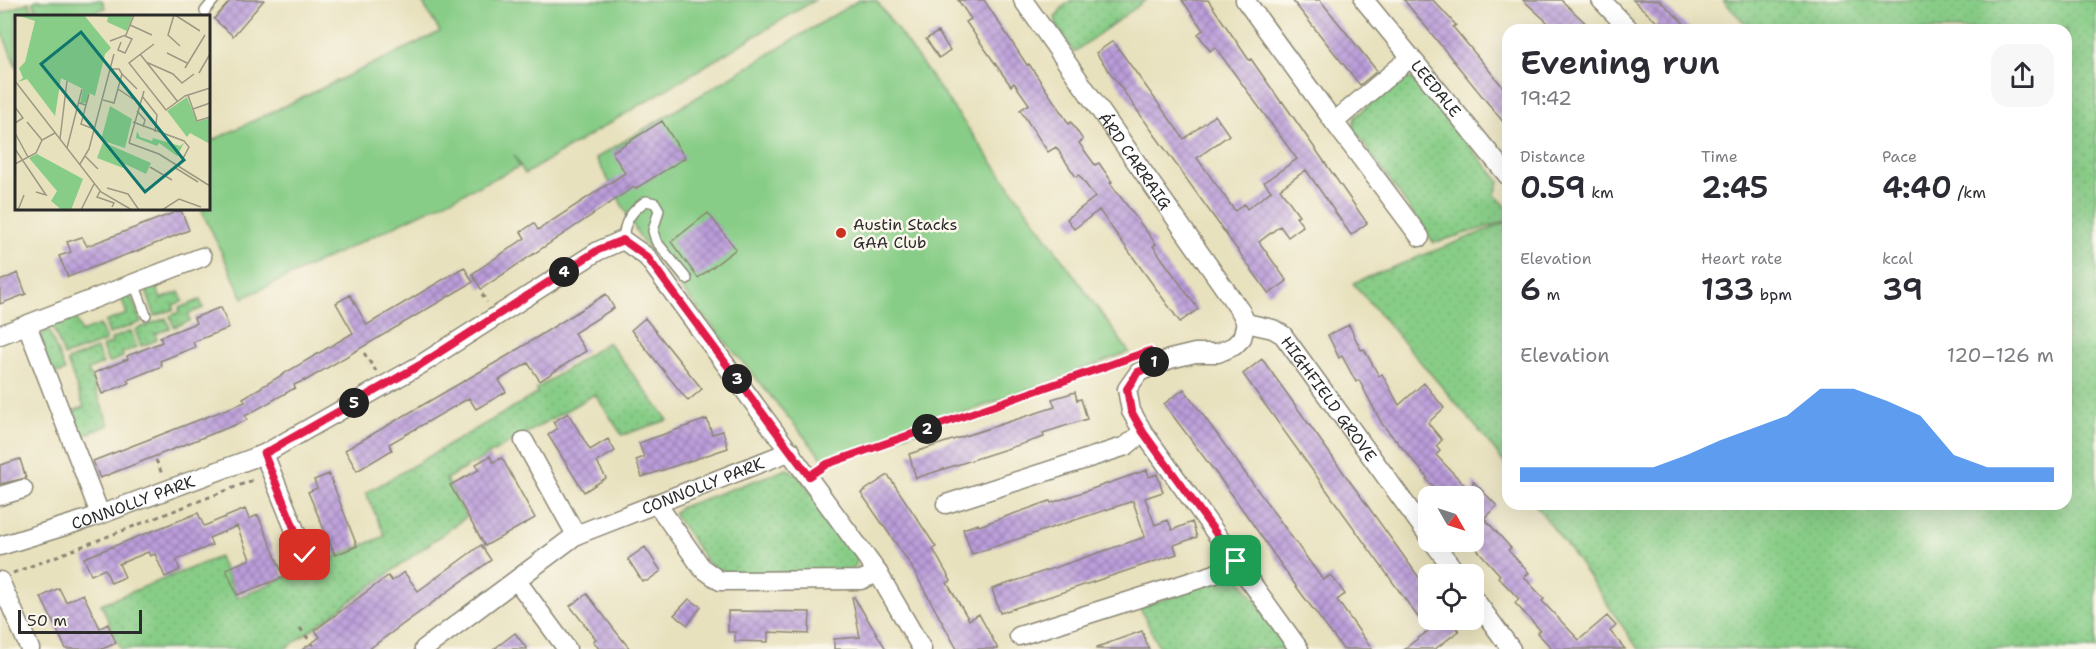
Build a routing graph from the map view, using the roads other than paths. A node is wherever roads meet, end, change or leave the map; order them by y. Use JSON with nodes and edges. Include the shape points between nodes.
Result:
{"nodes":[{"id":1,"x":214,"y":0,"type":"edge"},
{"id":2,"x":1245,"y":0,"type":"edge"},
{"id":3,"x":1364,"y":0,"type":"edge"},
{"id":4,"x":1601,"y":0,"type":"edge"},
{"id":5,"x":1033,"y":3,"type":"edge"},
{"id":6,"x":206,"y":11,"type":"dead end"},
{"id":7,"x":1624,"y":24,"type":"edge"},
{"id":8,"x":1410,"y":58,"type":"junction"},
{"id":9,"x":1334,"y":122,"type":"junction"},
{"id":10,"x":1502,"y":169,"type":"edge"},
{"id":11,"x":1419,"y":237,"type":"dead end"},
{"id":12,"x":623,"y":240,"type":"junction"},
{"id":13,"x":202,"y":257,"type":"dead end"},
{"id":14,"x":687,"y":279,"type":"dead end"},
{"id":15,"x":134,"y":283,"type":"junction"},
{"id":16,"x":146,"y":315,"type":"dead end"},
{"id":17,"x":1246,"y":323,"type":"junction"},
{"id":18,"x":27,"y":325,"type":"junction"},
{"id":19,"x":0,"y":335,"type":"edge"},
{"id":20,"x":1143,"y":432,"type":"junction"},
{"id":21,"x":524,"y":441,"type":"dead end"},
{"id":22,"x":791,"y":452,"type":"junction"},
{"id":23,"x":264,"y":454,"type":"junction"},
{"id":24,"x":23,"y":489,"type":"dead end"},
{"id":25,"x":0,"y":496,"type":"edge"},
{"id":26,"x":657,"y":504,"type":"junction"},
{"id":27,"x":946,"y":504,"type":"dead end"},
{"id":28,"x":100,"y":514,"type":"junction"},
{"id":29,"x":1418,"y":521,"type":"edge"},
{"id":30,"x":576,"y":535,"type":"junction"},
{"id":31,"x":0,"y":546,"type":"edge"},
{"id":32,"x":305,"y":555,"type":"dead end"},
{"id":33,"x":1236,"y":561,"type":"junction"},
{"id":34,"x":878,"y":573,"type":"junction"},
{"id":35,"x":5,"y":578,"type":"edge"},
{"id":36,"x":517,"y":581,"type":"junction"},
{"id":37,"x":1484,"y":616,"type":"edge"},
{"id":38,"x":1019,"y":636,"type":"dead end"},
{"id":39,"x":1501,"y":645,"type":"edge"},
{"id":40,"x":30,"y":649,"type":"edge"},
{"id":41,"x":424,"y":649,"type":"edge"},
{"id":42,"x":567,"y":649,"type":"edge"},
{"id":43,"x":922,"y":649,"type":"edge"},
{"id":44,"x":1299,"y":649,"type":"edge"}],
"edges":[{"from":1,"to":6,"type":"lane"},
{"from":2,"to":9,"type":"street"},
{"from":3,"to":8,"type":"street","name":"LEEDALE"},
{"from":4,"to":7,"type":"street"},
{"from":5,"to":17,"type":"street","name":"ÁRD CARRAIG"},
{"from":8,"to":9,"type":"street"},
{"from":8,"to":10,"type":"street","name":"LEEDALE"},
{"from":9,"to":11,"type":"street"},
{"from":12,"to":14,"type":"lane","via":[[624,226],[634,209],[646,201],[655,203],[659,210],[653,231],[656,241]]},
{"from":12,"to":22,"type":"street","via":[[647,257]]},
{"from":12,"to":23,"type":"street","name":"CONNOLLY PARK","via":[[598,250],[430,359]]},
{"from":13,"to":15,"type":"street"},
{"from":15,"to":16,"type":"lane"},
{"from":15,"to":18,"type":"street"},
{"from":17,"to":20,"type":"street","via":[[1242,338],[1234,346],[1218,353],[1170,359],[1138,372],[1127,389],[1131,411]]},
{"from":17,"to":29,"type":"street","name":"HIGHFIELD GROVE","via":[[1283,335]]},
{"from":18,"to":19,"type":"street"},
{"from":18,"to":28,"type":"street"},
{"from":20,"to":27,"type":"street","via":[[1126,446]]},
{"from":20,"to":33,"type":"street"},
{"from":21,"to":30,"type":"street"},
{"from":22,"to":26,"type":"street","name":"CONNOLLY PARK"},
{"from":22,"to":34,"type":"street"},
{"from":23,"to":28,"type":"street","name":"CONNOLLY PARK"},
{"from":23,"to":32,"type":"street"},
{"from":24,"to":25,"type":"street"},
{"from":26,"to":30,"type":"street","name":"CONNOLLY PARK"},
{"from":26,"to":34,"type":"street","via":[[702,568],[720,581],[861,580]]},
{"from":28,"to":31,"type":"street","name":"CONNOLLY PARK"},
{"from":30,"to":36,"type":"street","name":"CONNOLLY PARK"},
{"from":33,"to":38,"type":"street","via":[[1215,574]]},
{"from":33,"to":44,"type":"street"},
{"from":34,"to":43,"type":"street"},
{"from":35,"to":40,"type":"street"},
{"from":36,"to":41,"type":"street","name":"CONNOLLY PARK"},
{"from":36,"to":42,"type":"street"},
{"from":37,"to":39,"type":"street"}]}
